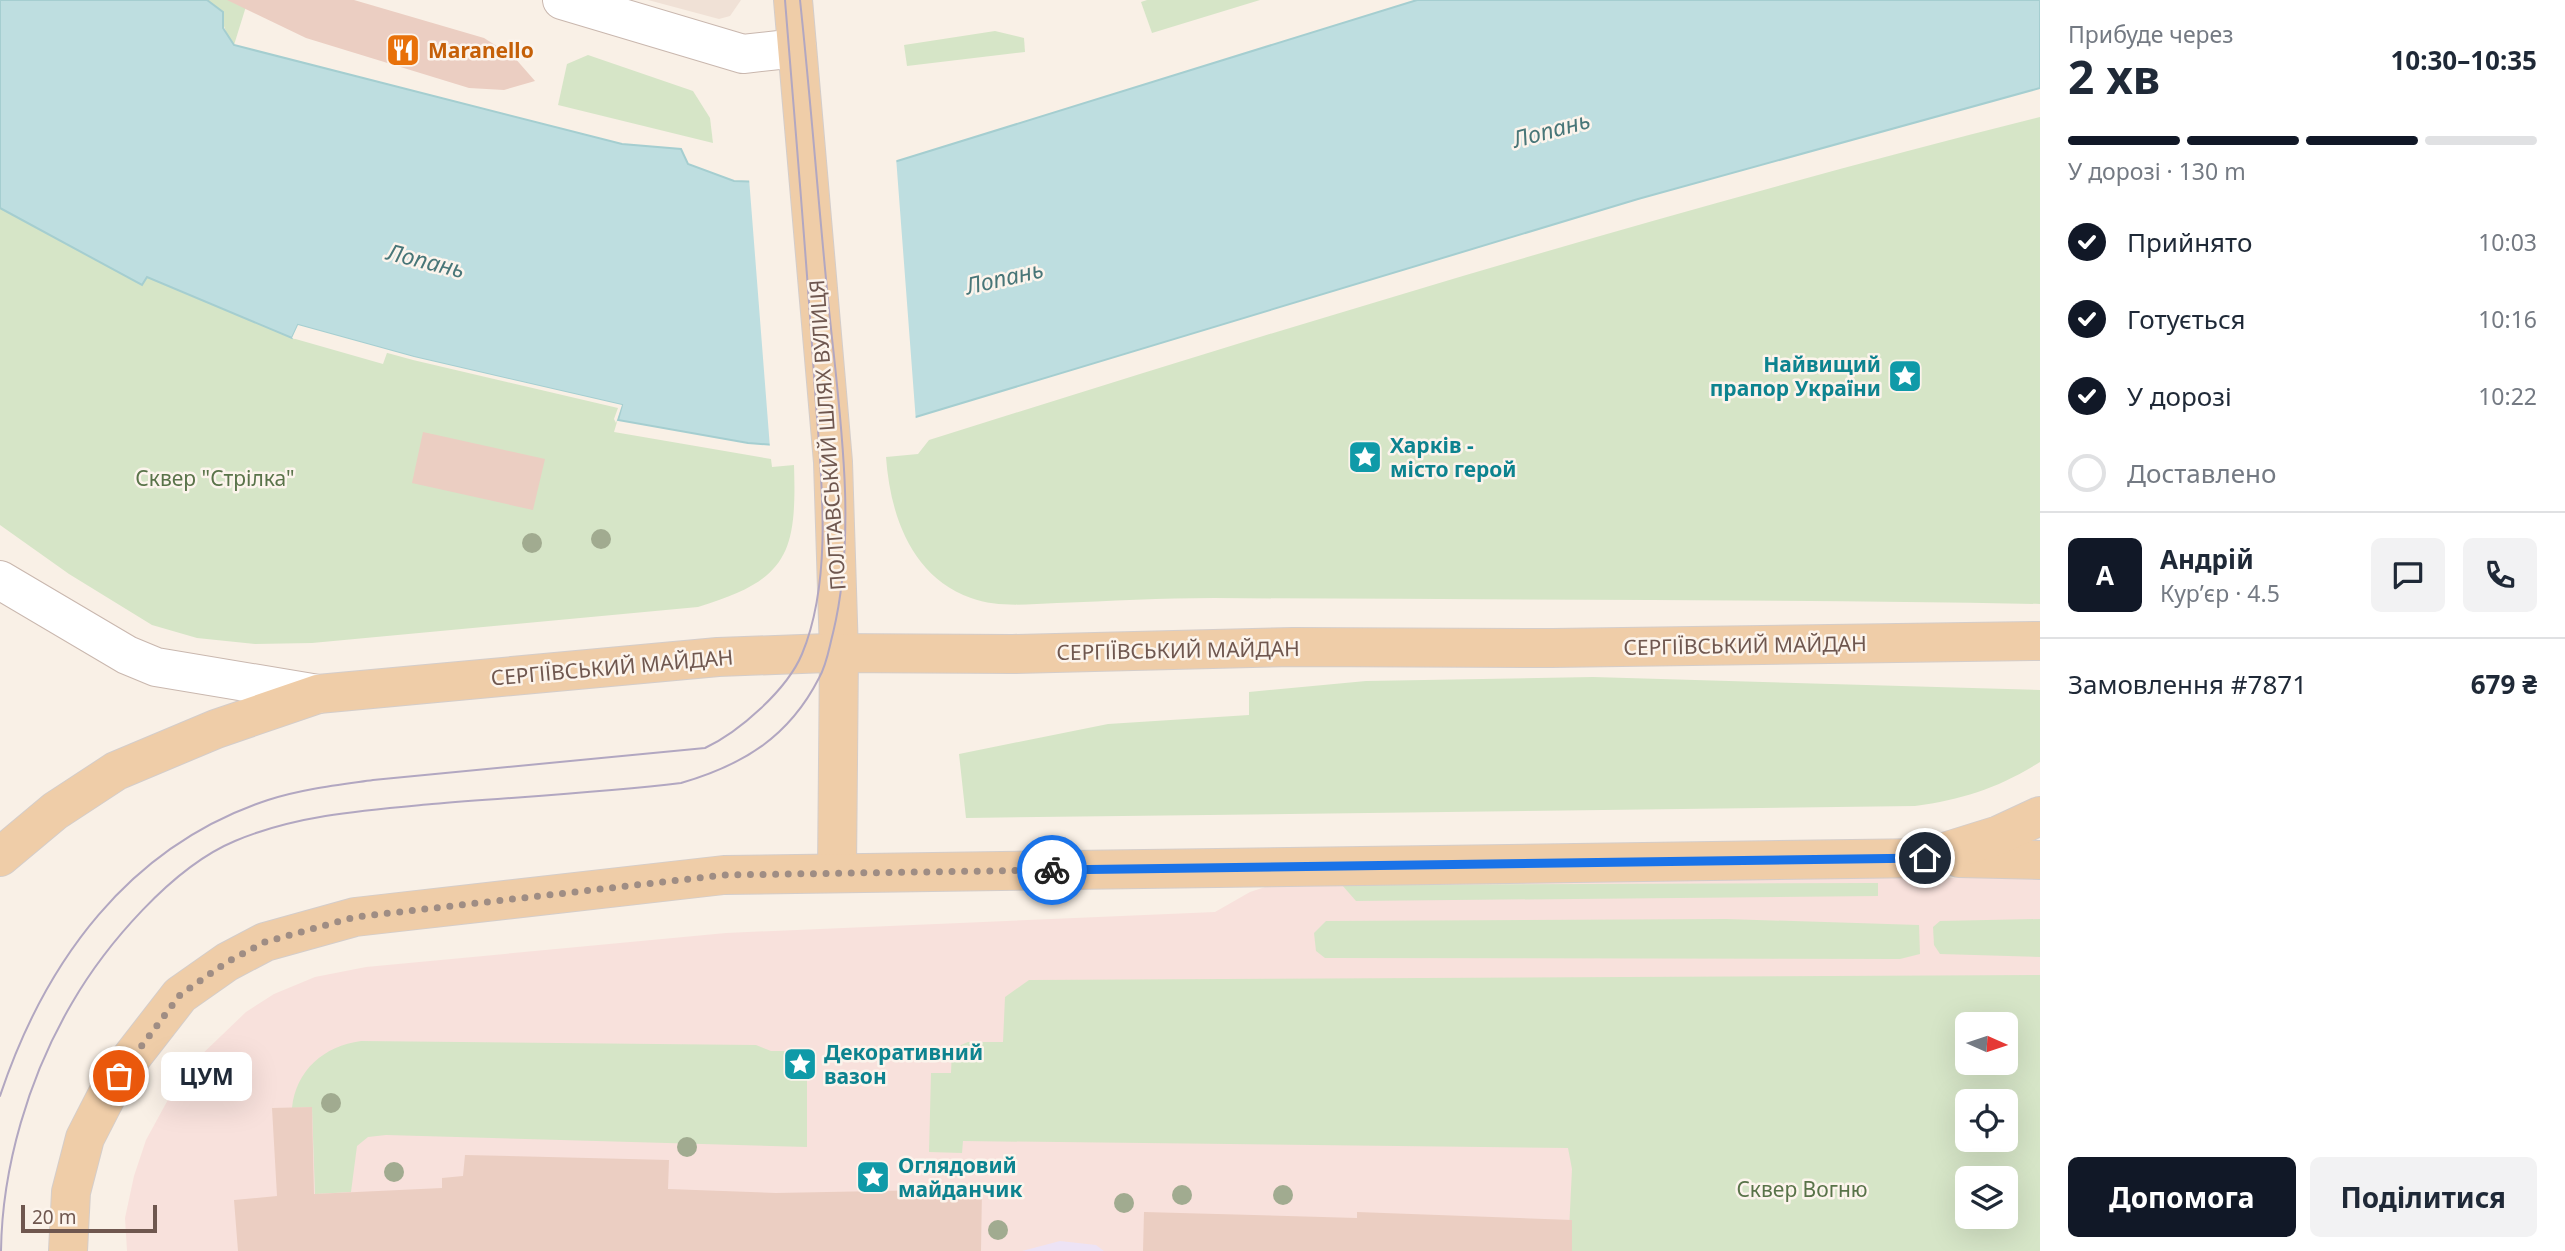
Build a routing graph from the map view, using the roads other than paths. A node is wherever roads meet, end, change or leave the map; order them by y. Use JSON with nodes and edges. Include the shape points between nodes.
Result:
{"nodes":[{"id":1,"x":562,"y":0,"type":"edge"},
{"id":2,"x":793,"y":0,"type":"edge"},
{"id":3,"x":797,"y":48,"type":"junction"},
{"id":4,"x":0,"y":580,"type":"edge"},
{"id":5,"x":2040,"y":641,"type":"edge"},
{"id":6,"x":839,"y":653,"type":"junction"},
{"id":7,"x":318,"y":694,"type":"junction"},
{"id":8,"x":2040,"y":816,"type":"edge"},
{"id":9,"x":0,"y":857,"type":"edge"},
{"id":10,"x":1925,"y":858,"type":"junction"},
{"id":11,"x":2040,"y":860,"type":"edge"},
{"id":12,"x":837,"y":871,"type":"junction"},
{"id":13,"x":68,"y":1251,"type":"edge"}],
"edges":[{"from":1,"to":3,"type":"street","via":[[743,54]]},
{"from":2,"to":3,"type":"main road","name":"ПОЛТАВСЬКИЙ ШЛЯХ ВУЛИЦЯ"},
{"from":3,"to":6,"type":"main road","name":"ПОЛТАВСЬКИЙ ШЛЯХ ВУЛИЦЯ","via":[[833,462]]},
{"from":4,"to":7,"type":"street","via":[[127,655],[156,667]]},
{"from":5,"to":6,"type":"main road","name":"СЕРГІЇВСЬКИЙ МАЙДАН"},
{"from":6,"to":7,"type":"main road","name":"СЕРГІЇВСЬКИЙ МАЙДАН","via":[[719,657]]},
{"from":6,"to":12,"type":"main road","name":"ПОЛТАВСЬКИЙ ШЛЯХ ВУЛИЦЯ"},
{"from":7,"to":9,"type":"main road","name":"СЕРГІЇВСЬКИЙ МАЙДАН","via":[[216,729],[116,771],[46,818]]},
{"from":8,"to":10,"type":"main road","via":[[1999,835]]},
{"from":10,"to":11,"type":"main road"},
{"from":10,"to":12,"type":"main road"},
{"from":12,"to":13,"type":"main road","via":[[663,880],[355,917],[265,942],[180,995],[107,1095],[85,1138],[71,1192]]}]}
